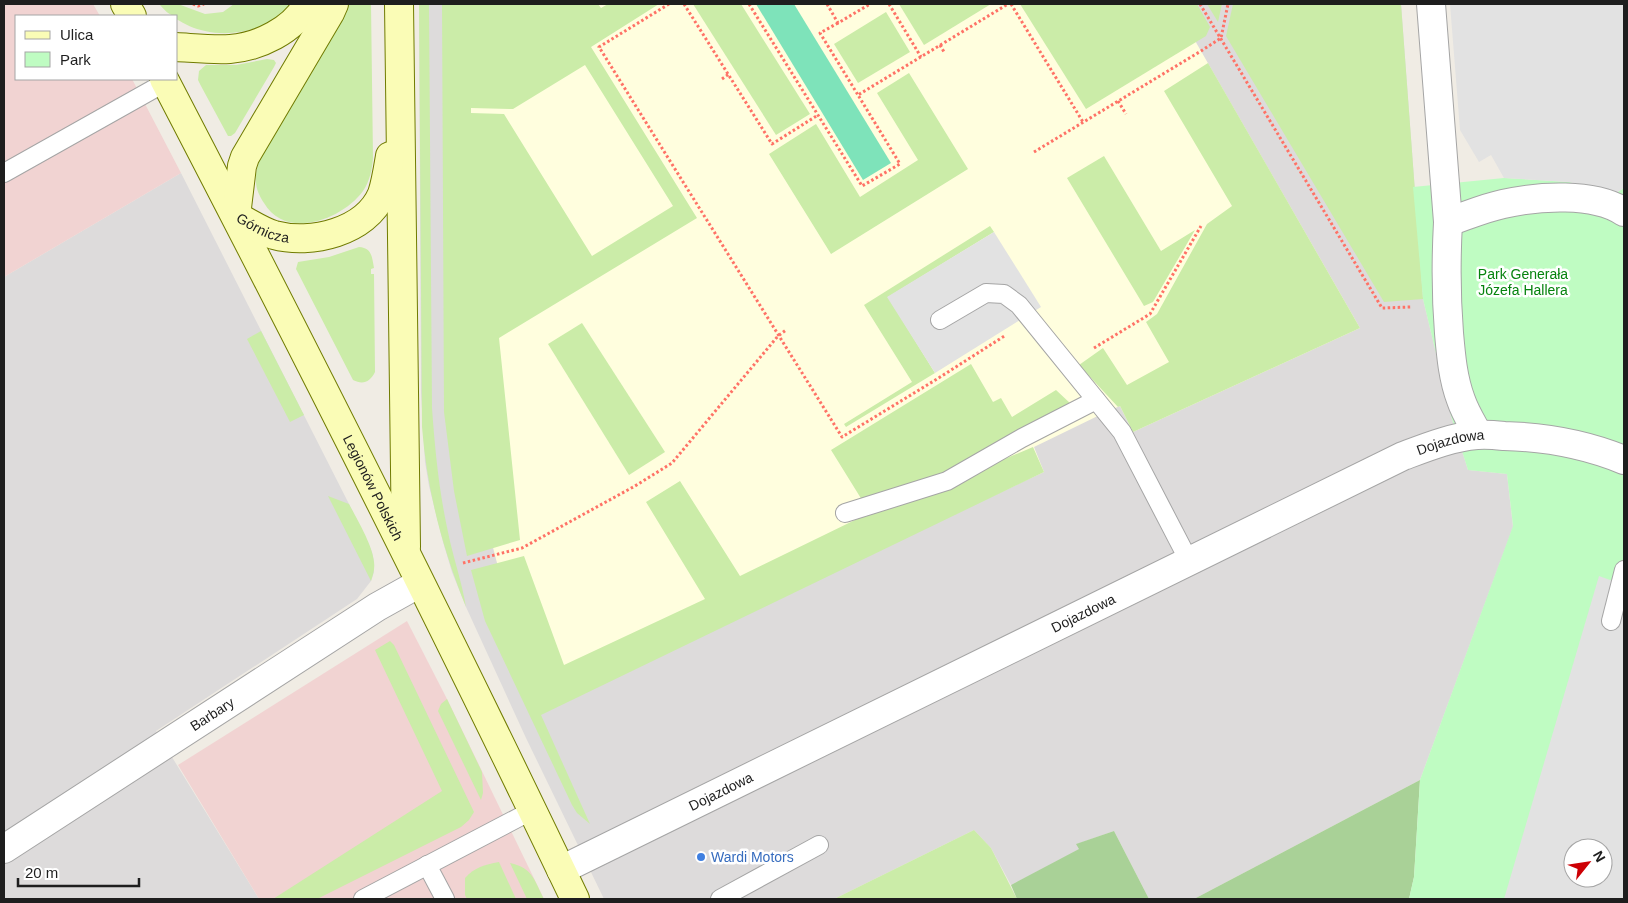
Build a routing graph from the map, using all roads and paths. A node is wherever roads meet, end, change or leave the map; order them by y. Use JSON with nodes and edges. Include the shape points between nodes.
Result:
{"nodes":[{"id":1,"x":125,"y":4,"type":"edge"},
{"id":2,"x":193,"y":4,"type":"edge"},
{"id":3,"x":204,"y":4,"type":"edge"},
{"id":4,"x":308,"y":4,"type":"edge"},
{"id":5,"x":334,"y":4,"type":"edge"},
{"id":6,"x":399,"y":4,"type":"edge"},
{"id":7,"x":669,"y":4,"type":"edge"},
{"id":8,"x":684,"y":4,"type":"edge"},
{"id":9,"x":750,"y":4,"type":"edge"},
{"id":10,"x":826,"y":4,"type":"edge"},
{"id":11,"x":870,"y":4,"type":"edge"},
{"id":12,"x":889,"y":4,"type":"edge"},
{"id":13,"x":1010,"y":4,"type":"edge"},
{"id":14,"x":1200,"y":4,"type":"edge"},
{"id":15,"x":1228,"y":4,"type":"edge"},
{"id":16,"x":1431,"y":4,"type":"edge"},
{"id":17,"x":131,"y":15,"type":"edge"},
{"id":18,"x":838,"y":23,"type":"junction"},
{"id":19,"x":1221,"y":38,"type":"junction"},
{"id":20,"x":940,"y":45,"type":"junction"},
{"id":21,"x":178,"y":47,"type":"edge"},
{"id":22,"x":944,"y":52,"type":"dead end"},
{"id":23,"x":921,"y":57,"type":"junction"},
{"id":24,"x":728,"y":74,"type":"junction"},
{"id":25,"x":722,"y":78,"type":"dead end"},
{"id":26,"x":165,"y":80,"type":"edge"},
{"id":27,"x":400,"y":95,"type":"junction"},
{"id":28,"x":858,"y":95,"type":"junction"},
{"id":29,"x":1118,"y":101,"type":"junction"},
{"id":30,"x":1126,"y":114,"type":"dead end"},
{"id":31,"x":818,"y":115,"type":"junction"},
{"id":32,"x":1083,"y":122,"type":"junction"},
{"id":33,"x":1034,"y":152,"type":"dead end"},
{"id":34,"x":4,"y":173,"type":"edge"},
{"id":35,"x":1624,"y":212,"type":"edge"},
{"id":36,"x":236,"y":216,"type":"junction"},
{"id":37,"x":1448,"y":222,"type":"junction"},
{"id":38,"x":1202,"y":226,"type":"dead end"},
{"id":39,"x":1415,"y":306,"type":"dead end"},
{"id":40,"x":1028,"y":316,"type":"junction"},
{"id":41,"x":940,"y":320,"type":"dead end"},
{"id":42,"x":786,"y":330,"type":"dead end"},
{"id":43,"x":778,"y":336,"type":"junction"},
{"id":44,"x":1088,"y":352,"type":"dead end"},
{"id":45,"x":1096,"y":400,"type":"junction"},
{"id":46,"x":1478,"y":434,"type":"junction"},
{"id":47,"x":1624,"y":460,"type":"edge"},
{"id":48,"x":845,"y":513,"type":"dead end"},
{"id":49,"x":406,"y":555,"type":"junction"},
{"id":50,"x":1189,"y":561,"type":"junction"},
{"id":51,"x":462,"y":563,"type":"dead end"},
{"id":52,"x":1624,"y":570,"type":"edge"},
{"id":53,"x":420,"y":583,"type":"junction"},
{"id":54,"x":1611,"y":621,"type":"dead end"},
{"id":55,"x":531,"y":811,"type":"junction"},
{"id":56,"x":819,"y":845,"type":"dead end"},
{"id":57,"x":4,"y":850,"type":"edge"},
{"id":58,"x":427,"y":865,"type":"junction"},
{"id":59,"x":560,"y":870,"type":"junction"},
{"id":60,"x":363,"y":899,"type":"edge"},
{"id":61,"x":445,"y":899,"type":"edge"},
{"id":62,"x":575,"y":899,"type":"edge"},
{"id":63,"x":720,"y":899,"type":"edge"}],
"edges":[{"from":1,"to":17,"type":"street"},
{"from":2,"to":3,"type":"path"},
{"from":4,"to":21,"type":"street","via":[[283,30],[259,42],[232,49]]},
{"from":5,"to":36,"type":"street","name":"Górnicza","via":[[245,157]]},
{"from":6,"to":27,"type":"street","name":"Górnicza"},
{"from":7,"to":43,"type":"path","via":[[599,47]]},
{"from":8,"to":24,"type":"path"},
{"from":9,"to":31,"type":"path"},
{"from":10,"to":18,"type":"path"},
{"from":11,"to":18,"type":"path"},
{"from":12,"to":23,"type":"path"},
{"from":13,"to":20,"type":"path"},
{"from":13,"to":32,"type":"path"},
{"from":14,"to":19,"type":"path"},
{"from":15,"to":19,"type":"path"},
{"from":16,"to":37,"type":"street"},
{"from":18,"to":28,"type":"path","via":[[820,33]]},
{"from":19,"to":29,"type":"path"},
{"from":19,"to":39,"type":"path","via":[[1382,308]]},
{"from":20,"to":22,"type":"path"},
{"from":20,"to":23,"type":"path"},
{"from":23,"to":28,"type":"path"},
{"from":24,"to":25,"type":"path"},
{"from":24,"to":31,"type":"path","via":[[772,144]]},
{"from":26,"to":34,"type":"lane"},
{"from":26,"to":36,"type":"street","name":"Legionów Polskich"},
{"from":27,"to":36,"type":"street","name":"Górnicza","via":[[382,193],[374,208],[349,227],[328,235],[289,238]]},
{"from":27,"to":49,"type":"street","name":"Górnicza"},
{"from":28,"to":31,"type":"path","via":[[900,164],[862,186]]},
{"from":29,"to":30,"type":"path"},
{"from":29,"to":32,"type":"path"},
{"from":32,"to":33,"type":"path"},
{"from":35,"to":37,"type":"street","via":[[1589,199],[1554,198],[1501,204]]},
{"from":36,"to":49,"type":"street","name":"Legionów Polskich"},
{"from":37,"to":46,"type":"street","via":[[1447,304],[1451,360],[1461,402]]},
{"from":38,"to":44,"type":"path","via":[[1150,314]]},
{"from":40,"to":41,"type":"lane","via":[[1004,294],[986,293]]},
{"from":40,"to":43,"type":"path","via":[[1018,328],[842,437]]},
{"from":40,"to":45,"type":"lane"},
{"from":42,"to":43,"type":"path"},
{"from":43,"to":51,"type":"path","via":[[672,463],[522,548]]},
{"from":45,"to":48,"type":"lane","via":[[947,481]]},
{"from":45,"to":50,"type":"lane","via":[[1122,432]]},
{"from":46,"to":47,"type":"street","name":"Dojazdowa","via":[[1561,441]]},
{"from":46,"to":50,"type":"street","name":"Dojazdowa","via":[[1403,456]]},
{"from":49,"to":53,"type":"street","name":"Legionów Polskich"},
{"from":50,"to":59,"type":"street","name":"Dojazdowa"},
{"from":52,"to":54,"type":"lane"},
{"from":53,"to":55,"type":"street","name":"Legionów Polskich"},
{"from":53,"to":57,"type":"street","name":"Barbary","via":[[377,607]]},
{"from":55,"to":58,"type":"lane"},
{"from":55,"to":59,"type":"street","name":"Legionów Polskich"},
{"from":56,"to":63,"type":"lane"},
{"from":58,"to":60,"type":"lane"},
{"from":58,"to":61,"type":"lane"},
{"from":59,"to":62,"type":"street","name":"Legionów Polskich"}]}
